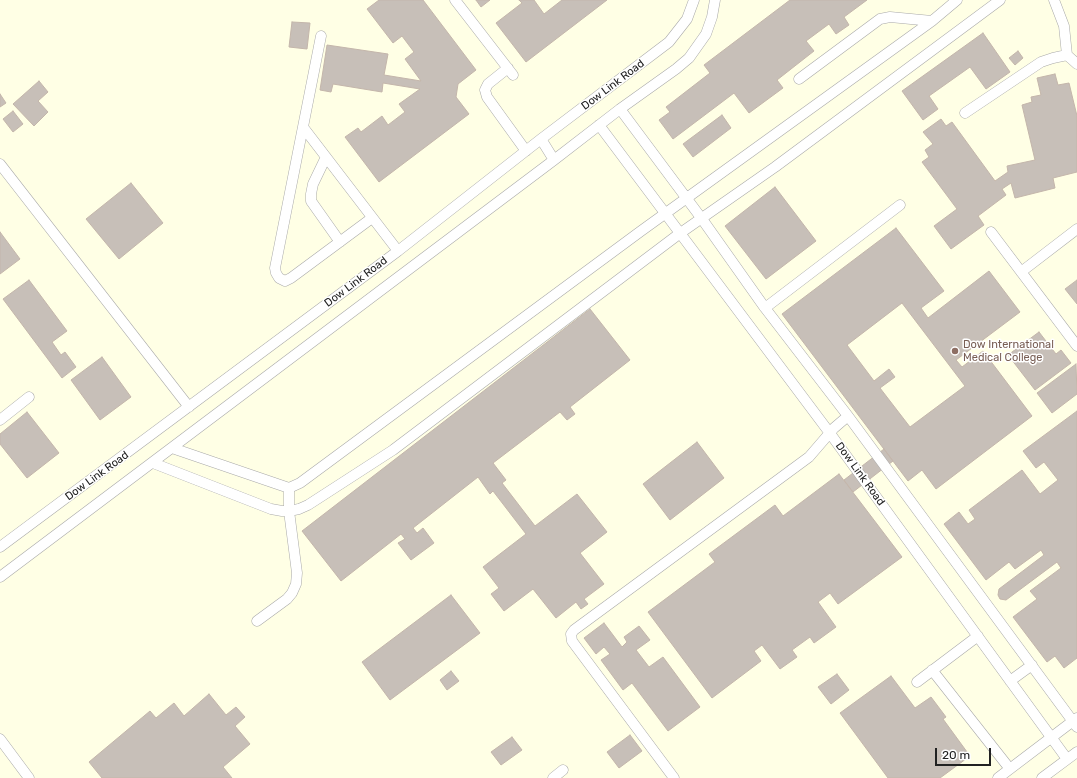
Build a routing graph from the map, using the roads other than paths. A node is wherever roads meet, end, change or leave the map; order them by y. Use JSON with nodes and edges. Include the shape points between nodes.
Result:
{"nodes":[{"id":1,"x":455,"y":0,"type":"edge"},
{"id":2,"x":694,"y":0,"type":"edge"},
{"id":3,"x":715,"y":0,"type":"edge"},
{"id":4,"x":957,"y":0,"type":"edge"},
{"id":5,"x":1000,"y":0,"type":"edge"},
{"id":6,"x":1054,"y":0,"type":"edge"},
{"id":7,"x":932,"y":21,"type":"junction"},
{"id":8,"x":320,"y":36,"type":"dead end"},
{"id":9,"x":1067,"y":55,"type":"junction"},
{"id":10,"x":1077,"y":64,"type":"edge"},
{"id":11,"x":799,"y":79,"type":"dead end"},
{"id":12,"x":620,"y":109,"type":"junction"},
{"id":13,"x":965,"y":113,"type":"dead end"},
{"id":14,"x":599,"y":125,"type":"junction"},
{"id":15,"x":303,"y":127,"type":"junction"},
{"id":16,"x":541,"y":139,"type":"junction"},
{"id":17,"x":526,"y":151,"type":"junction"},
{"id":18,"x":326,"y":157,"type":"junction"},
{"id":19,"x":554,"y":160,"type":"junction"},
{"id":20,"x":0,"y":164,"type":"edge"},
{"id":21,"x":687,"y":199,"type":"junction"},
{"id":22,"x":900,"y":205,"type":"dead end"},
{"id":23,"x":665,"y":214,"type":"junction"},
{"id":24,"x":372,"y":218,"type":"junction"},
{"id":25,"x":702,"y":219,"type":"junction"},
{"id":26,"x":1077,"y":229,"type":"edge"},
{"id":27,"x":991,"y":232,"type":"dead end"},
{"id":28,"x":679,"y":234,"type":"junction"},
{"id":29,"x":340,"y":242,"type":"junction"},
{"id":30,"x":398,"y":251,"type":"junction"},
{"id":31,"x":1021,"y":272,"type":"junction"},
{"id":32,"x":765,"y":308,"type":"junction"},
{"id":33,"x":1077,"y":346,"type":"edge"},
{"id":34,"x":28,"y":397,"type":"dead end"},
{"id":35,"x":189,"y":407,"type":"junction"},
{"id":36,"x":848,"y":416,"type":"junction"},
{"id":37,"x":0,"y":420,"type":"edge"},
{"id":38,"x":829,"y":432,"type":"junction"},
{"id":39,"x":172,"y":448,"type":"junction"},
{"id":40,"x":153,"y":463,"type":"junction"},
{"id":41,"x":289,"y":488,"type":"junction"},
{"id":42,"x":289,"y":511,"type":"junction"},
{"id":43,"x":0,"y":547,"type":"edge"},
{"id":44,"x":0,"y":577,"type":"edge"},
{"id":45,"x":257,"y":621,"type":"dead end"},
{"id":46,"x":978,"y":636,"type":"junction"},
{"id":47,"x":1032,"y":665,"type":"junction"},
{"id":48,"x":932,"y":670,"type":"junction"},
{"id":49,"x":917,"y":682,"type":"dead end"},
{"id":50,"x":1010,"y":682,"type":"junction"},
{"id":51,"x":1076,"y":722,"type":"edge"},
{"id":52,"x":1051,"y":737,"type":"junction"},
{"id":53,"x":0,"y":739,"type":"edge"},
{"id":54,"x":1077,"y":752,"type":"edge"},
{"id":55,"x":1067,"y":759,"type":"junction"},
{"id":56,"x":1010,"y":769,"type":"junction"},
{"id":57,"x":563,"y":770,"type":"dead end"},
{"id":58,"x":29,"y":778,"type":"edge"},
{"id":59,"x":553,"y":778,"type":"edge"},
{"id":60,"x":674,"y":778,"type":"edge"},
{"id":61,"x":998,"y":778,"type":"edge"},
{"id":62,"x":1042,"y":778,"type":"edge"}],
"edges":[{"from":1,"to":17,"type":"lane","via":[[510,72],[488,84],[485,90],[487,97]]},
{"from":2,"to":16,"type":"lane","name":"Dow Link Road","via":[[687,19],[669,42]]},
{"from":3,"to":12,"type":"lane","name":"Dow Link Road","via":[[706,34],[689,58]]},
{"from":4,"to":7,"type":"lane"},
{"from":5,"to":25,"type":"lane"},
{"from":6,"to":9,"type":"lane","via":[[1064,26]]},
{"from":7,"to":11,"type":"lane","via":[[890,17],[880,19]]},
{"from":7,"to":21,"type":"lane"},
{"from":8,"to":15,"type":"lane"},
{"from":9,"to":10,"type":"lane"},
{"from":9,"to":13,"type":"lane","via":[[1041,62]]},
{"from":12,"to":14,"type":"lane","name":"Dow Link Road"},
{"from":12,"to":21,"type":"lane"},
{"from":14,"to":19,"type":"lane","name":"Dow Link Road"},
{"from":14,"to":23,"type":"lane","name":"Dow Link Road"},
{"from":15,"to":18,"type":"lane"},
{"from":15,"to":29,"type":"lane","via":[[276,273],[285,280],[291,278]]},
{"from":16,"to":17,"type":"lane","name":"Dow Link Road"},
{"from":16,"to":19,"type":"lane"},
{"from":17,"to":30,"type":"lane","name":"Dow Link Road"},
{"from":18,"to":24,"type":"lane"},
{"from":18,"to":29,"type":"lane","via":[[313,184],[311,201]]},
{"from":19,"to":39,"type":"lane","name":"Dow Link Road"},
{"from":20,"to":35,"type":"lane"},
{"from":21,"to":23,"type":"lane"},
{"from":21,"to":25,"type":"lane"},
{"from":22,"to":32,"type":"lane"},
{"from":23,"to":28,"type":"lane","name":"Dow Link Road"},
{"from":23,"to":41,"type":"lane","via":[[300,483]]},
{"from":24,"to":29,"type":"lane"},
{"from":24,"to":30,"type":"lane"},
{"from":25,"to":28,"type":"lane"},
{"from":25,"to":32,"type":"lane"},
{"from":26,"to":31,"type":"lane"},
{"from":27,"to":31,"type":"lane"},
{"from":28,"to":38,"type":"lane","name":"Dow Link Road"},
{"from":28,"to":42,"type":"lane","via":[[393,450],[308,505]]},
{"from":30,"to":35,"type":"lane","name":"Dow Link Road"},
{"from":31,"to":33,"type":"lane"},
{"from":32,"to":36,"type":"lane"},
{"from":34,"to":37,"type":"lane"},
{"from":35,"to":43,"type":"lane","name":"Dow Link Road"},
{"from":36,"to":38,"type":"lane"},
{"from":36,"to":47,"type":"lane"},
{"from":38,"to":46,"type":"lane","name":"Dow Link Road"},
{"from":38,"to":60,"type":"lane","via":[[809,457],[571,634],[572,641]]},
{"from":39,"to":40,"type":"lane","name":"Dow Link Road"},
{"from":39,"to":41,"type":"lane"},
{"from":40,"to":42,"type":"lane","via":[[271,509]]},
{"from":40,"to":44,"type":"lane","name":"Dow Link Road"},
{"from":41,"to":42,"type":"lane"},
{"from":42,"to":45,"type":"lane","via":[[297,573],[296,584],[287,599]]},
{"from":46,"to":48,"type":"lane"},
{"from":46,"to":50,"type":"lane","name":"Dow Link Road"},
{"from":47,"to":50,"type":"lane"},
{"from":47,"to":51,"type":"lane"},
{"from":48,"to":49,"type":"lane"},
{"from":48,"to":56,"type":"lane"},
{"from":50,"to":52,"type":"lane","name":"Dow Link Road"},
{"from":51,"to":52,"type":"lane"},
{"from":52,"to":55,"type":"lane","name":"Dow Link Road"},
{"from":52,"to":56,"type":"lane"},
{"from":53,"to":58,"type":"lane"},
{"from":54,"to":55,"type":"lane"},
{"from":55,"to":62,"type":"lane"},
{"from":56,"to":61,"type":"lane"},
{"from":57,"to":59,"type":"lane"}]}
